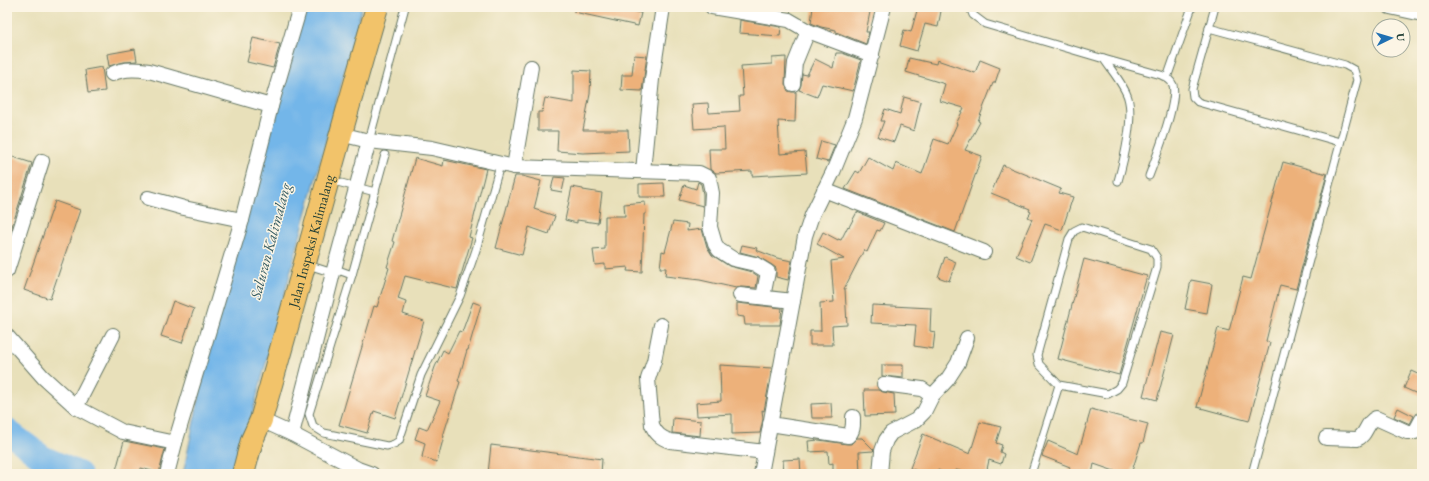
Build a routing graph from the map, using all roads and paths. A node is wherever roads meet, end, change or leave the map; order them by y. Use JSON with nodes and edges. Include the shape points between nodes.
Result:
{"nodes":[{"id":1,"x":300,"y":7,"type":"edge"},
{"id":2,"x":377,"y":7,"type":"edge"},
{"id":3,"x":405,"y":7,"type":"edge"},
{"id":4,"x":663,"y":7,"type":"edge"},
{"id":5,"x":712,"y":7,"type":"edge"},
{"id":6,"x":884,"y":7,"type":"edge"},
{"id":7,"x":970,"y":7,"type":"edge"},
{"id":8,"x":1192,"y":7,"type":"edge"},
{"id":9,"x":1216,"y":7,"type":"edge"},
{"id":10,"x":1390,"y":7,"type":"edge"},
{"id":11,"x":1422,"y":14,"type":"edge"},
{"id":12,"x":1209,"y":28,"type":"junction"},
{"id":13,"x":808,"y":31,"type":"junction"},
{"id":14,"x":872,"y":55,"type":"junction"},
{"id":15,"x":1104,"y":59,"type":"junction"},
{"id":16,"x":531,"y":67,"type":"dead end"},
{"id":17,"x":112,"y":74,"type":"dead end"},
{"id":18,"x":1167,"y":78,"type":"junction"},
{"id":19,"x":793,"y":84,"type":"dead end"},
{"id":20,"x":271,"y":106,"type":"junction"},
{"id":21,"x":340,"y":134,"type":"junction"},
{"id":22,"x":369,"y":141,"type":"junction"},
{"id":23,"x":1340,"y":142,"type":"junction"},
{"id":24,"x":385,"y":155,"type":"dead end"},
{"id":25,"x":42,"y":161,"type":"dead end"},
{"id":26,"x":507,"y":166,"type":"junction"},
{"id":27,"x":643,"y":171,"type":"junction"},
{"id":28,"x":1150,"y":176,"type":"dead end"},
{"id":29,"x":328,"y":180,"type":"junction"},
{"id":30,"x":1118,"y":181,"type":"dead end"},
{"id":31,"x":356,"y":187,"type":"junction"},
{"id":32,"x":824,"y":190,"type":"junction"},
{"id":33,"x":375,"y":192,"type":"junction"},
{"id":34,"x":148,"y":198,"type":"dead end"},
{"id":35,"x":242,"y":220,"type":"junction"},
{"id":36,"x":984,"y":252,"type":"dead end"},
{"id":37,"x":306,"y":264,"type":"junction"},
{"id":38,"x":7,"y":271,"type":"edge"},
{"id":39,"x":333,"y":273,"type":"junction"},
{"id":40,"x":352,"y":275,"type":"junction"},
{"id":41,"x":740,"y":295,"type":"dead end"},
{"id":42,"x":764,"y":298,"type":"junction"},
{"id":43,"x":793,"y":301,"type":"junction"},
{"id":44,"x":661,"y":325,"type":"dead end"},
{"id":45,"x":113,"y":335,"type":"dead end"},
{"id":46,"x":7,"y":336,"type":"edge"},
{"id":47,"x":967,"y":338,"type":"dead end"},
{"id":48,"x":884,"y":384,"type":"dead end"},
{"id":49,"x":1059,"y":385,"type":"junction"},
{"id":50,"x":932,"y":396,"type":"junction"},
{"id":51,"x":76,"y":407,"type":"junction"},
{"id":52,"x":853,"y":417,"type":"dead end"},
{"id":53,"x":1422,"y":418,"type":"edge"},
{"id":54,"x":262,"y":420,"type":"junction"},
{"id":55,"x":770,"y":424,"type":"junction"},
{"id":56,"x":292,"y":434,"type":"junction"},
{"id":57,"x":1326,"y":438,"type":"dead end"},
{"id":58,"x":175,"y":443,"type":"junction"},
{"id":59,"x":765,"y":452,"type":"junction"},
{"id":60,"x":167,"y":474,"type":"edge"},
{"id":61,"x":243,"y":474,"type":"edge"},
{"id":62,"x":372,"y":474,"type":"edge"},
{"id":63,"x":761,"y":474,"type":"edge"},
{"id":64,"x":880,"y":474,"type":"edge"},
{"id":65,"x":1031,"y":474,"type":"edge"},
{"id":66,"x":1252,"y":474,"type":"edge"}],
"edges":[{"from":1,"to":20,"type":"street"},
{"from":2,"to":21,"type":"main road","name":"Jalan Inspeksi Kalimalang"},
{"from":3,"to":22,"type":"lane"},
{"from":4,"to":27,"type":"street","via":[[652,79]]},
{"from":5,"to":13,"type":"street","via":[[789,20]]},
{"from":6,"to":14,"type":"street"},
{"from":7,"to":15,"type":"lane","via":[[973,15],[985,24]]},
{"from":8,"to":18,"type":"lane"},
{"from":9,"to":12,"type":"lane"},
{"from":10,"to":11,"type":"street"},
{"from":12,"to":23,"type":"lane","via":[[1345,65],[1354,70],[1357,80]]},
{"from":12,"to":23,"type":"lane","via":[[1192,97],[1198,102]]},
{"from":13,"to":14,"type":"street"},
{"from":13,"to":19,"type":"street","via":[[795,63]]},
{"from":14,"to":32,"type":"street","via":[[855,118]]},
{"from":15,"to":18,"type":"lane"},
{"from":15,"to":30,"type":"lane","via":[[1128,97],[1130,111],[1124,160]]},
{"from":16,"to":26,"type":"street"},
{"from":17,"to":20,"type":"street","via":[[134,69],[149,70]]},
{"from":18,"to":28,"type":"lane","via":[[1172,85],[1173,95],[1169,120]]},
{"from":20,"to":35,"type":"street"},
{"from":21,"to":22,"type":"street"},
{"from":21,"to":29,"type":"main road","name":"Jalan Inspeksi Kalimalang"},
{"from":22,"to":26,"type":"street","via":[[432,148]]},
{"from":22,"to":31,"type":"street"},
{"from":23,"to":66,"type":"lane"},
{"from":24,"to":33,"type":"lane"},
{"from":25,"to":38,"type":"street"},
{"from":26,"to":27,"type":"street"},
{"from":26,"to":40,"type":"lane","via":[[460,296],[422,375],[399,441],[387,446],[324,433],[313,426],[309,414]]},
{"from":27,"to":42,"type":"street","via":[[699,173],[709,178],[712,193],[710,227],[715,244],[718,250],[733,259],[755,264],[768,272]]},
{"from":29,"to":31,"type":"lane"},
{"from":29,"to":37,"type":"main road","name":"Jalan Inspeksi Kalimalang"},
{"from":31,"to":33,"type":"lane"},
{"from":31,"to":39,"type":"street"},
{"from":32,"to":36,"type":"street"},
{"from":32,"to":43,"type":"street","via":[[805,236]]},
{"from":33,"to":40,"type":"lane"},
{"from":34,"to":35,"type":"street"},
{"from":35,"to":58,"type":"street"},
{"from":37,"to":39,"type":"lane"},
{"from":37,"to":54,"type":"main road","name":"Jalan Inspeksi Kalimalang"},
{"from":39,"to":40,"type":"lane","via":[[341,271]]},
{"from":39,"to":56,"type":"street"},
{"from":41,"to":42,"type":"street"},
{"from":42,"to":43,"type":"street"},
{"from":43,"to":55,"type":"street"},
{"from":44,"to":59,"type":"street","via":[[648,379],[652,425],[655,431],[660,437],[670,441]]},
{"from":45,"to":51,"type":"street"},
{"from":46,"to":51,"type":"street","via":[[43,377]]},
{"from":47,"to":50,"type":"street","via":[[958,363]]},
{"from":48,"to":50,"type":"street","via":[[922,388]]},
{"from":49,"to":49,"type":"lane","via":[[1039,364],[1037,355],[1069,240],[1074,231],[1082,227],[1151,249],[1157,258],[1157,268],[1122,383],[1108,394]]},
{"from":49,"to":65,"type":"lane"},
{"from":50,"to":64,"type":"street","via":[[924,412],[916,420],[891,433],[886,440],[882,451]]},
{"from":51,"to":58,"type":"street","via":[[123,432]]},
{"from":52,"to":55,"type":"street","via":[[852,430],[848,436]]},
{"from":53,"to":57,"type":"street","via":[[1415,432],[1411,433],[1376,418],[1370,422],[1360,438]]},
{"from":54,"to":56,"type":"street"},
{"from":54,"to":61,"type":"main road","name":"Jalan Inspeksi Kalimalang","via":[[252,440]]},
{"from":55,"to":59,"type":"street"},
{"from":56,"to":62,"type":"street"},
{"from":58,"to":60,"type":"street"},
{"from":59,"to":63,"type":"street"}]}
